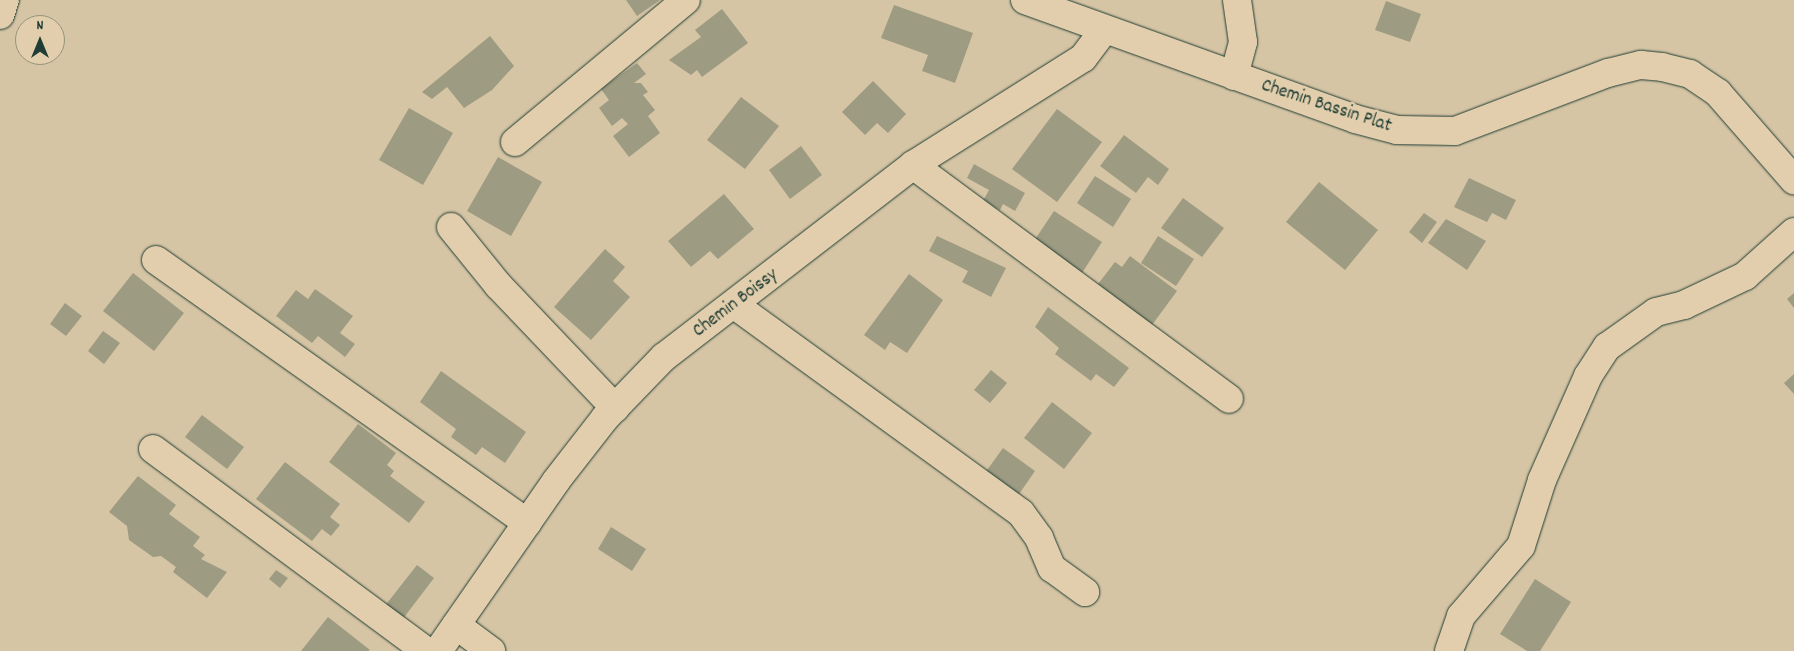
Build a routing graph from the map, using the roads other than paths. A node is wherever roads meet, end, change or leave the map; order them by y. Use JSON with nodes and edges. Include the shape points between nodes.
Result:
{"nodes":[{"id":1,"x":5,"y":0,"type":"edge"},
{"id":2,"x":686,"y":0,"type":"edge"},
{"id":3,"x":1025,"y":0,"type":"edge"},
{"id":4,"x":1237,"y":0,"type":"edge"},
{"id":5,"x":0,"y":15,"type":"edge"},
{"id":6,"x":1104,"y":30,"type":"junction"},
{"id":7,"x":1234,"y":76,"type":"junction"},
{"id":8,"x":515,"y":142,"type":"dead end"},
{"id":9,"x":913,"y":165,"type":"junction"},
{"id":10,"x":1794,"y":180,"type":"edge"},
{"id":11,"x":451,"y":227,"type":"dead end"},
{"id":12,"x":1794,"y":232,"type":"edge"},
{"id":13,"x":156,"y":260,"type":"dead end"},
{"id":14,"x":736,"y":306,"type":"junction"},
{"id":15,"x":1229,"y":399,"type":"dead end"},
{"id":16,"x":615,"y":408,"type":"junction"},
{"id":17,"x":153,"y":449,"type":"dead end"},
{"id":18,"x":527,"y":523,"type":"junction"},
{"id":19,"x":1085,"y":592,"type":"dead end"},
{"id":20,"x":456,"y":625,"type":"junction"},
{"id":21,"x":426,"y":651,"type":"edge"},
{"id":22,"x":438,"y":651,"type":"edge"},
{"id":23,"x":491,"y":651,"type":"edge"},
{"id":24,"x":1449,"y":651,"type":"edge"}],
"edges":[{"from":1,"to":5,"type":"street"},
{"from":2,"to":8,"type":"street"},
{"from":3,"to":6,"type":"street","name":"Chemin Bassin Plat"},
{"from":4,"to":7,"type":"street","via":[[1243,42]]},
{"from":6,"to":7,"type":"street","name":"Chemin Bassin Plat"},
{"from":6,"to":9,"type":"street","name":"Chemin Boissy","via":[[1083,58]]},
{"from":7,"to":10,"type":"street","name":"Chemin Bassin Plat","via":[[1355,120],[1425,133],[1455,131],[1500,117],[1608,73],[1641,65],[1662,66],[1690,74],[1718,92]]},
{"from":9,"to":14,"type":"street","name":"Chemin Boissy"},
{"from":9,"to":15,"type":"street"},
{"from":11,"to":16,"type":"street","via":[[498,285]]},
{"from":12,"to":24,"type":"street","via":[[1745,276],[1684,305],[1656,312],[1607,347],[1588,376],[1542,480],[1520,546],[1461,616]]},
{"from":13,"to":18,"type":"street"},
{"from":14,"to":16,"type":"street","name":"Chemin Boissy","via":[[664,357]]},
{"from":14,"to":19,"type":"street","via":[[1021,513],[1039,538],[1052,568]]},
{"from":16,"to":18,"type":"street","name":"Chemin Boissy"},
{"from":17,"to":21,"type":"street"},
{"from":18,"to":20,"type":"street","name":"Chemin Boissy"},
{"from":20,"to":22,"type":"street","name":"Chemin Boissy"},
{"from":20,"to":23,"type":"street"}]}
